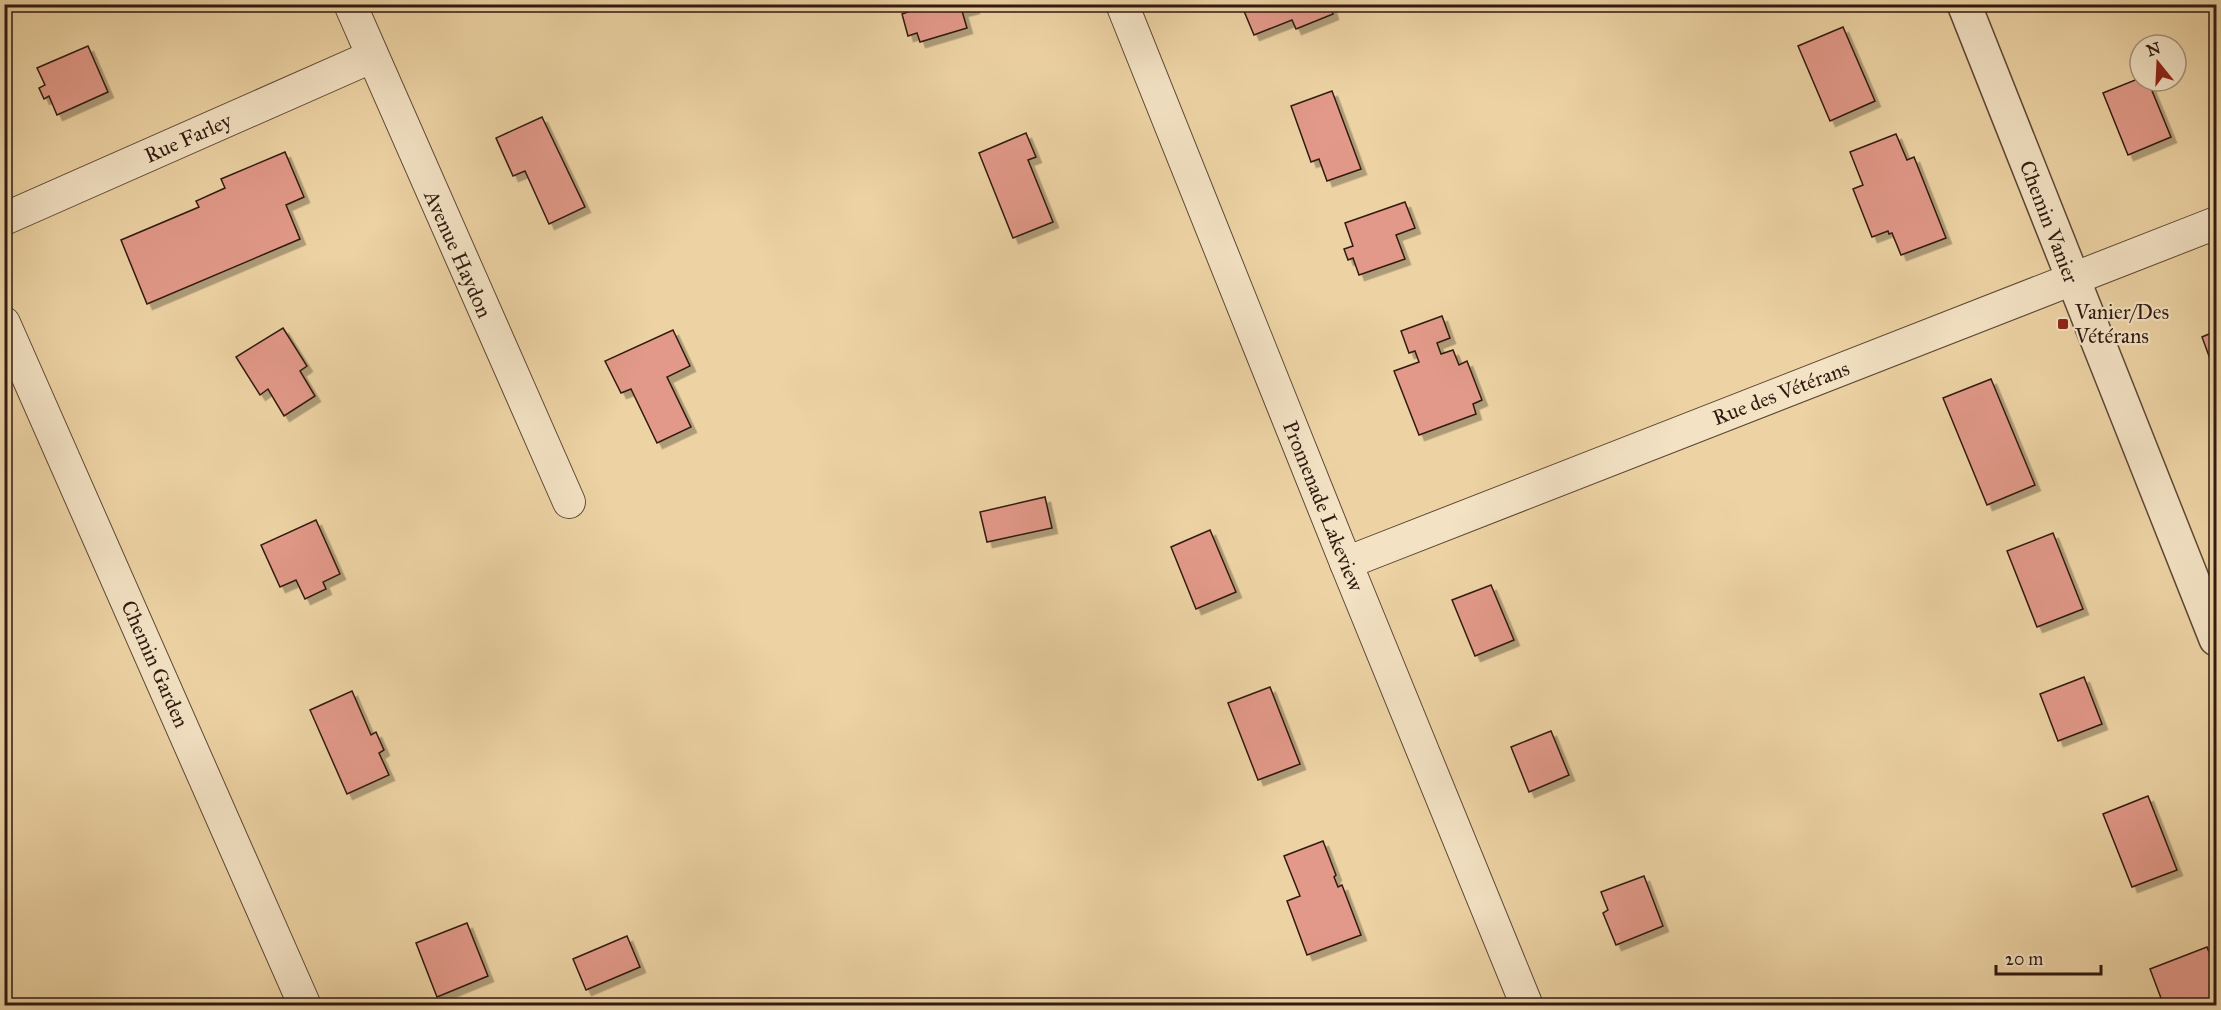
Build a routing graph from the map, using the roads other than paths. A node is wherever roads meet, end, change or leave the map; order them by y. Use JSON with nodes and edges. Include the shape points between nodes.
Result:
{"nodes":[{"id":1,"x":350,"y":4,"type":"edge"},
{"id":2,"x":1122,"y":4,"type":"edge"},
{"id":3,"x":1964,"y":4,"type":"edge"},
{"id":4,"x":371,"y":57,"type":"junction"},
{"id":5,"x":4,"y":219,"type":"edge"},
{"id":6,"x":2217,"y":223,"type":"edge"},
{"id":7,"x":2072,"y":280,"type":"junction"},
{"id":8,"x":4,"y":323,"type":"edge"},
{"id":9,"x":568,"y":502,"type":"dead end"},
{"id":10,"x":1346,"y":563,"type":"junction"},
{"id":11,"x":2217,"y":639,"type":"edge"},
{"id":12,"x":305,"y":1005,"type":"edge"},
{"id":13,"x":1527,"y":1005,"type":"edge"}],
"edges":[{"from":1,"to":4,"type":"street","name":"Avenue Haydon"},
{"from":2,"to":10,"type":"street","name":"Promenade Lakeview"},
{"from":3,"to":7,"type":"street","name":"Chemin Vanier"},
{"from":4,"to":5,"type":"street","name":"Rue Farley"},
{"from":4,"to":9,"type":"street","name":"Avenue Haydon"},
{"from":6,"to":7,"type":"street","name":"Rue des Vétérans"},
{"from":7,"to":10,"type":"street","name":"Rue des Vétérans"},
{"from":7,"to":11,"type":"street","name":"Chemin Vanier"},
{"from":8,"to":12,"type":"street","name":"Chemin Garden"},
{"from":10,"to":13,"type":"street","name":"Promenade Lakeview"}]}
